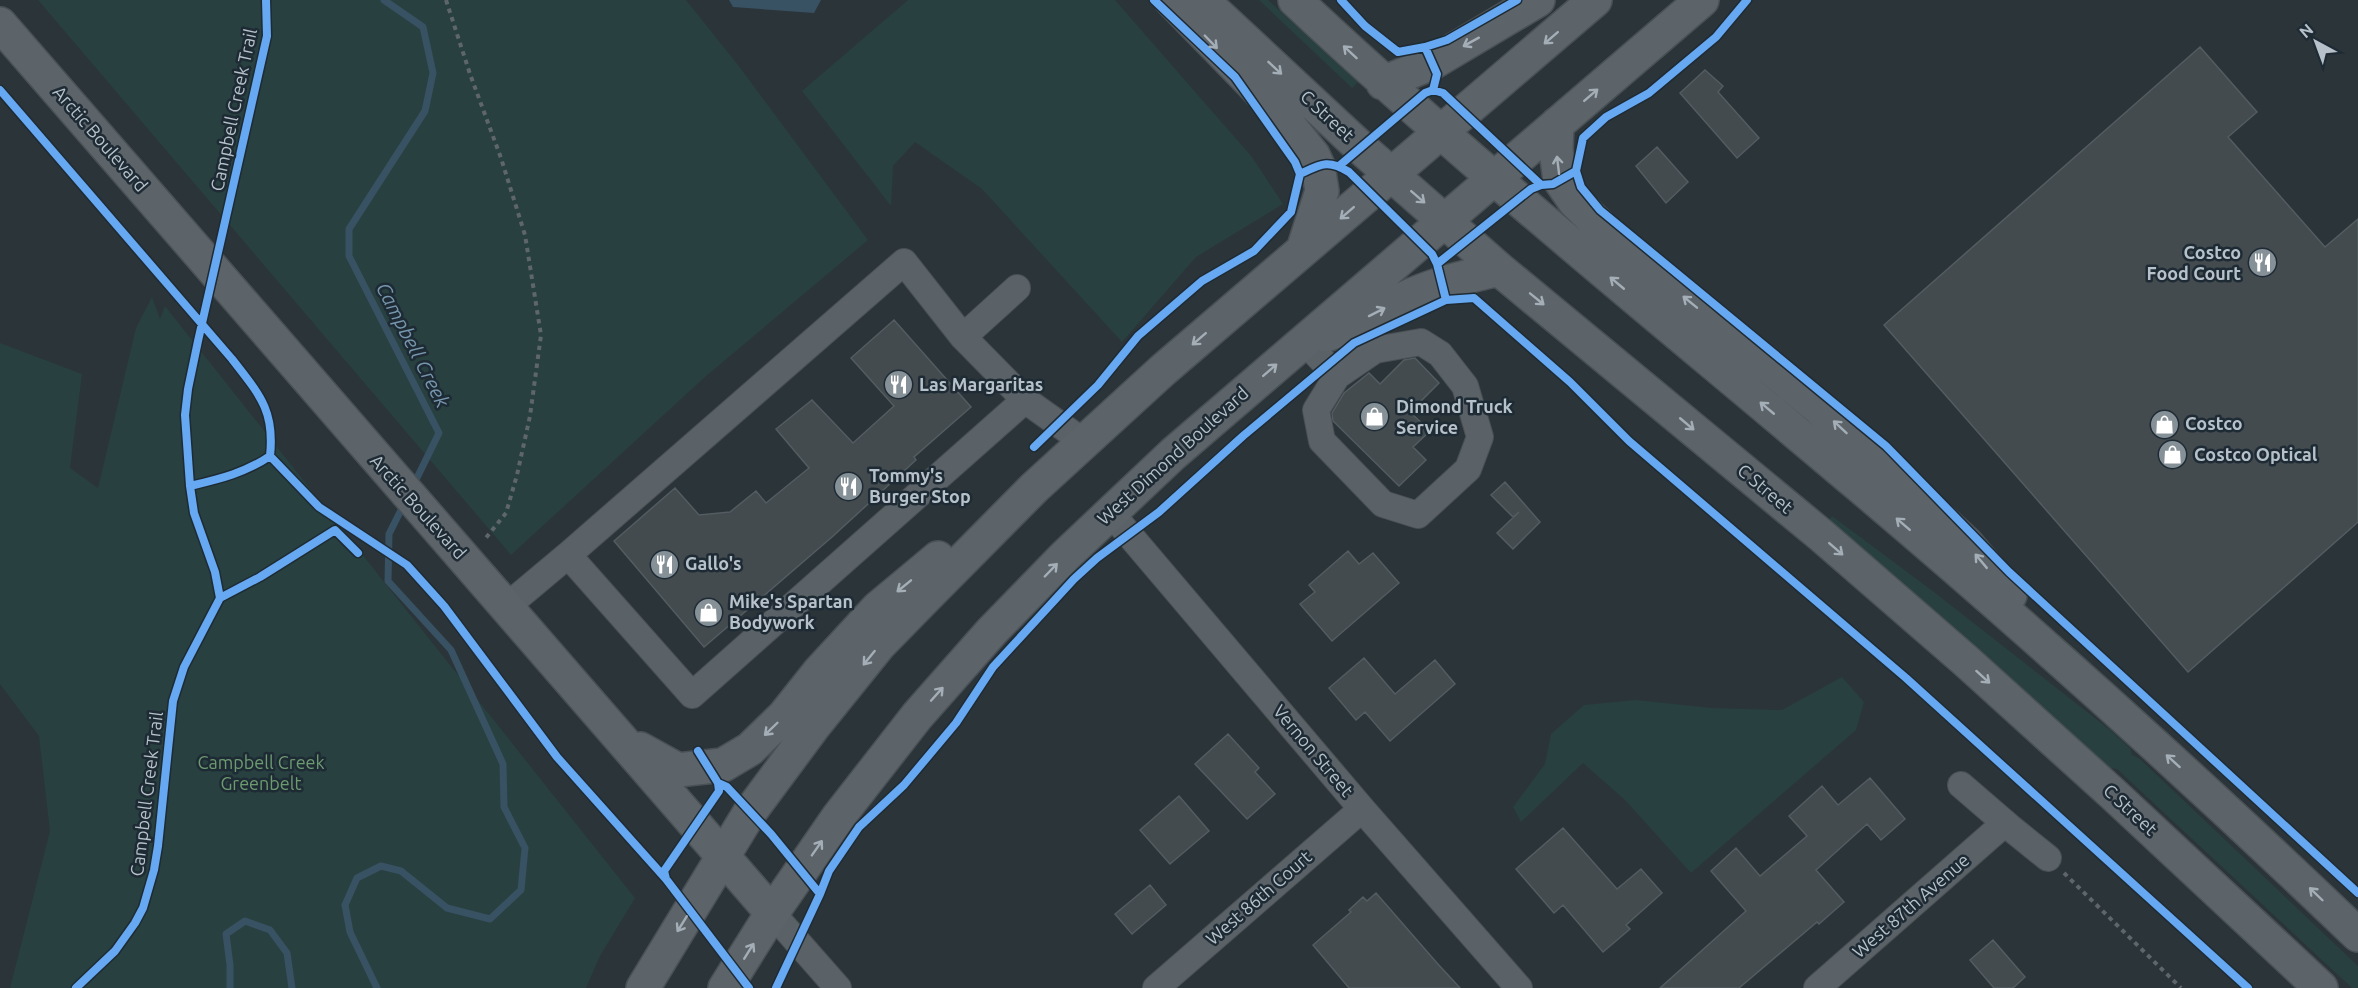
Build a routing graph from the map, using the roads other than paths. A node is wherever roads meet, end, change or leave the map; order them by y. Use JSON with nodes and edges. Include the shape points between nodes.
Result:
{"nodes":[{"id":1,"x":1171,"y":0,"type":"edge"},
{"id":2,"x":1202,"y":0,"type":"edge"},
{"id":3,"x":1295,"y":0,"type":"edge"},
{"id":4,"x":1538,"y":0,"type":"edge"},
{"id":5,"x":1595,"y":0,"type":"edge"},
{"id":6,"x":1702,"y":0,"type":"edge"},
{"id":7,"x":0,"y":24,"type":"edge"},
{"id":8,"x":1383,"y":83,"type":"junction"},
{"id":9,"x":1557,"y":124,"type":"junction"},
{"id":10,"x":1441,"y":132,"type":"junction"},
{"id":11,"x":1391,"y":174,"type":"junction"},
{"id":12,"x":1493,"y":179,"type":"junction"},
{"id":13,"x":1444,"y":220,"type":"junction"},
{"id":14,"x":1302,"y":251,"type":"junction"},
{"id":15,"x":1499,"y":269,"type":"junction"},
{"id":16,"x":1017,"y":288,"type":"dead end"},
{"id":17,"x":963,"y":337,"type":"junction"},
{"id":18,"x":1304,"y":341,"type":"junction"},
{"id":19,"x":1337,"y":376,"type":"junction"},
{"id":20,"x":1025,"y":400,"type":"junction"},
{"id":21,"x":1084,"y":442,"type":"junction"},
{"id":22,"x":1034,"y":488,"type":"junction"},
{"id":23,"x":1110,"y":512,"type":"junction"},
{"id":24,"x":568,"y":555,"type":"junction"},
{"id":25,"x":507,"y":607,"type":"junction"},
{"id":26,"x":2088,"y":686,"type":"junction"},
{"id":27,"x":622,"y":739,"type":"junction"},
{"id":28,"x":1961,"y":785,"type":"dead end"},
{"id":29,"x":1362,"y":809,"type":"junction"},
{"id":30,"x":2005,"y":823,"type":"junction"},
{"id":31,"x":723,"y":855,"type":"junction"},
{"id":32,"x":2048,"y":858,"type":"road end"},
{"id":33,"x":772,"y":913,"type":"junction"},
{"id":34,"x":2358,"y":935,"type":"edge"},
{"id":35,"x":643,"y":988,"type":"edge"},
{"id":36,"x":725,"y":988,"type":"edge"},
{"id":37,"x":838,"y":988,"type":"edge"},
{"id":38,"x":1155,"y":988,"type":"edge"},
{"id":39,"x":1519,"y":988,"type":"edge"},
{"id":40,"x":1816,"y":988,"type":"edge"},
{"id":41,"x":2320,"y":988,"type":"edge"}],
"edges":[{"from":1,"to":14,"type":"main road","one_way":true,"via":[[1271,103],[1313,155],[1322,191]]},
{"from":2,"to":11,"type":"main road","name":"C Street","one_way":true},
{"from":8,"to":3,"type":"main road","one_way":true},
{"from":4,"to":8,"type":"main road","one_way":true,"via":[[1432,63]]},
{"from":5,"to":10,"type":"main road","one_way":true},
{"from":9,"to":6,"type":"main road","name":"West Dimond Boulevard","one_way":true},
{"from":7,"to":25,"type":"main road","name":"Arctic Boulevard","via":[[367,449],[473,546]]},
{"from":8,"to":10,"type":"main road"},
{"from":9,"to":12,"type":"main road","name":"West Dimond Boulevard"},
{"from":26,"to":9,"type":"main road","one_way":true,"via":[[1966,543],[1819,408],[1612,238],[1575,202],[1560,180]]},
{"from":10,"to":11,"type":"main road"},
{"from":10,"to":12,"type":"main road"},
{"from":11,"to":13,"type":"main road","name":"C Street","one_way":true},
{"from":11,"to":14,"type":"main road","one_way":true},
{"from":12,"to":13,"type":"main road","name":"West Dimond Boulevard"},
{"from":26,"to":12,"type":"main road","one_way":true,"via":[[1860,486]]},
{"from":13,"to":15,"type":"main road","name":"C Street"},
{"from":13,"to":18,"type":"main road","name":"West Dimond Boulevard"},
{"from":14,"to":21,"type":"main road","one_way":true},
{"from":18,"to":15,"type":"main road","one_way":true,"via":[[1349,327],[1442,282]]},
{"from":15,"to":41,"type":"main road","name":"C Street","one_way":true,"via":[[1822,536],[1966,661]]},
{"from":16,"to":17,"type":"street"},
{"from":17,"to":20,"type":"street"},
{"from":17,"to":24,"type":"street","via":[[904,262]]},
{"from":18,"to":19,"type":"street"},
{"from":23,"to":18,"type":"main road","name":"West Dimond Boulevard","one_way":true},
{"from":19,"to":19,"type":"street","via":[[1375,350],[1421,342],[1440,354],[1465,386],[1480,437],[1468,469],[1418,515],[1383,504],[1322,441],[1316,410]]},
{"from":20,"to":21,"type":"street"},
{"from":20,"to":24,"type":"street","via":[[692,695]]},
{"from":21,"to":22,"type":"main road"},
{"from":22,"to":27,"type":"main road","one_way":true,"via":[[878,608],[750,749],[723,765],[678,770]]},
{"from":22,"to":31,"type":"main road","one_way":true,"via":[[879,645],[813,726]]},
{"from":23,"to":29,"type":"street","name":"Vernon Street"},
{"from":33,"to":23,"type":"main road","name":"West Dimond Boulevard","one_way":true,"via":[[839,816],[917,716],[1018,604]]},
{"from":24,"to":25,"type":"street"},
{"from":25,"to":27,"type":"main road","name":"Arctic Boulevard"},
{"from":34,"to":26,"type":"main road","one_way":true},
{"from":27,"to":31,"type":"main road","name":"Arctic Boulevard"},
{"from":28,"to":30,"type":"street"},
{"from":29,"to":38,"type":"street","name":"West 86th Court"},
{"from":29,"to":39,"type":"street","name":"Vernon Street"},
{"from":30,"to":32,"type":"street"},
{"from":30,"to":40,"type":"street","name":"West 87th Avenue"},
{"from":31,"to":33,"type":"main road","name":"Arctic Boulevard"},
{"from":31,"to":35,"type":"main road","one_way":true},
{"from":36,"to":33,"type":"main road","name":"West Dimond Boulevard","one_way":true},
{"from":33,"to":37,"type":"street","name":"Arctic Boulevard"}]}
